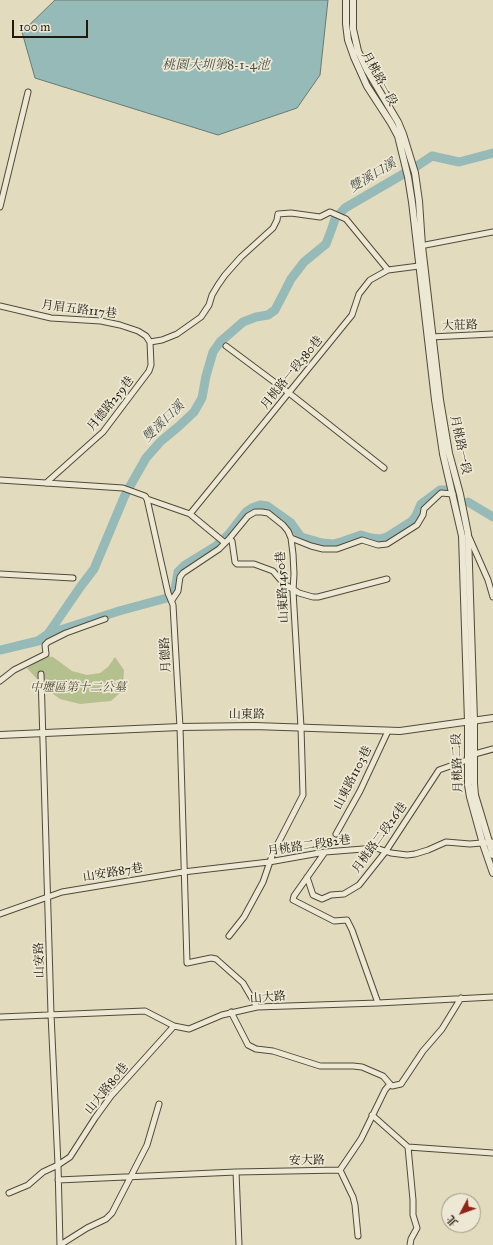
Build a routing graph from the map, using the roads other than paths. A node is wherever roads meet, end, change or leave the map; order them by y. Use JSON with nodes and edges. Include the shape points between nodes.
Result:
{"nodes":[{"id":1,"x":346,"y":0,"type":"edge"},
{"id":2,"x":353,"y":0,"type":"edge"},
{"id":3,"x":28,"y":92,"type":"dead end"},
{"id":4,"x":383,"y":96,"type":"junction"},
{"id":5,"x":379,"y":104,"type":"junction"},
{"id":6,"x":0,"y":206,"type":"edge"},
{"id":7,"x":493,"y":232,"type":"edge"},
{"id":8,"x":419,"y":246,"type":"junction"},
{"id":9,"x":419,"y":266,"type":"junction"},
{"id":10,"x":388,"y":270,"type":"junction"},
{"id":11,"x":0,"y":306,"type":"edge"},
{"id":12,"x":493,"y":334,"type":"edge"},
{"id":13,"x":430,"y":337,"type":"junction"},
{"id":14,"x":150,"y":342,"type":"junction"},
{"id":15,"x":226,"y":346,"type":"dead end"},
{"id":16,"x":289,"y":393,"type":"junction"},
{"id":17,"x":437,"y":400,"type":"junction"},
{"id":18,"x":384,"y":468,"type":"dead end"},
{"id":19,"x":0,"y":480,"type":"edge"},
{"id":20,"x":46,"y":483,"type":"junction"},
{"id":21,"x":453,"y":494,"type":"junction"},
{"id":22,"x":147,"y":499,"type":"junction"},
{"id":23,"x":190,"y":514,"type":"junction"},
{"id":24,"x":465,"y":535,"type":"junction"},
{"id":25,"x":291,"y":538,"type":"junction"},
{"id":26,"x":229,"y":539,"type":"junction"},
{"id":27,"x":225,"y":543,"type":"junction"},
{"id":28,"x":0,"y":574,"type":"edge"},
{"id":29,"x":73,"y":578,"type":"dead end"},
{"id":30,"x":387,"y":579,"type":"dead end"},
{"id":31,"x":293,"y":591,"type":"junction"},
{"id":32,"x":493,"y":597,"type":"edge"},
{"id":33,"x":172,"y":600,"type":"junction"},
{"id":34,"x":105,"y":619,"type":"dead end"},
{"id":35,"x":40,"y":674,"type":"dead end"},
{"id":36,"x":0,"y":681,"type":"edge"},
{"id":37,"x":493,"y":718,"type":"edge"},
{"id":38,"x":471,"y":721,"type":"junction"},
{"id":39,"x":180,"y":727,"type":"junction"},
{"id":40,"x":301,"y":727,"type":"junction"},
{"id":41,"x":388,"y":731,"type":"junction"},
{"id":42,"x":43,"y":732,"type":"junction"},
{"id":43,"x":0,"y":734,"type":"edge"},
{"id":44,"x":493,"y":749,"type":"edge"},
{"id":45,"x":469,"y":757,"type":"junction"},
{"id":46,"x":336,"y":834,"type":"dead end"},
{"id":47,"x":488,"y":843,"type":"edge"},
{"id":48,"x":386,"y":851,"type":"junction"},
{"id":49,"x":325,"y":852,"type":"junction"},
{"id":50,"x":493,"y":855,"type":"edge"},
{"id":51,"x":269,"y":862,"type":"junction"},
{"id":52,"x":183,"y":872,"type":"junction"},
{"id":53,"x":493,"y":873,"type":"edge"},
{"id":54,"x":307,"y":877,"type":"junction"},
{"id":55,"x":48,"y":898,"type":"junction"},
{"id":56,"x":0,"y":914,"type":"edge"},
{"id":57,"x":229,"y":936,"type":"dead end"},
{"id":58,"x":493,"y":997,"type":"edge"},
{"id":59,"x":461,"y":998,"type":"junction"},
{"id":60,"x":378,"y":1003,"type":"junction"},
{"id":61,"x":257,"y":1007,"type":"junction"},
{"id":62,"x":231,"y":1012,"type":"junction"},
{"id":63,"x":51,"y":1014,"type":"junction"},
{"id":64,"x":0,"y":1017,"type":"edge"},
{"id":65,"x":174,"y":1026,"type":"junction"},
{"id":66,"x":390,"y":1084,"type":"junction"},
{"id":67,"x":159,"y":1104,"type":"dead end"},
{"id":68,"x":372,"y":1115,"type":"junction"},
{"id":69,"x":408,"y":1147,"type":"junction"},
{"id":70,"x":493,"y":1152,"type":"edge"},
{"id":71,"x":58,"y":1166,"type":"junction"},
{"id":72,"x":340,"y":1170,"type":"junction"},
{"id":73,"x":236,"y":1172,"type":"junction"},
{"id":74,"x":130,"y":1177,"type":"junction"},
{"id":75,"x":58,"y":1180,"type":"junction"},
{"id":76,"x":9,"y":1193,"type":"dead end"},
{"id":77,"x":358,"y":1236,"type":"dead end"},
{"id":78,"x":60,"y":1245,"type":"edge"},
{"id":79,"x":239,"y":1245,"type":"edge"},
{"id":80,"x":410,"y":1245,"type":"edge"}],
"edges":[{"from":1,"to":5,"type":"street","name":"月桃路一段","via":[[348,40],[367,86]]},
{"from":2,"to":4,"type":"street","name":"月桃路一段","via":[[353,29],[358,51]]},
{"from":3,"to":6,"type":"street"},
{"from":4,"to":5,"type":"street"},
{"from":4,"to":8,"type":"street","name":"月桃路一段","via":[[404,134],[415,173],[419,201]]},
{"from":5,"to":8,"type":"street","name":"月桃路一段","via":[[398,136],[408,177]]},
{"from":7,"to":8,"type":"street"},
{"from":8,"to":9,"type":"street","name":"月桃路一段"},
{"from":8,"to":13,"type":"street","name":"月桃路一段"},
{"from":9,"to":10,"type":"street","name":"月桃路一段380巷"},
{"from":9,"to":13,"type":"street","name":"月桃路一段"},
{"from":10,"to":14,"type":"street","via":[[346,219],[330,212],[320,218],[291,213],[278,214],[273,228],[225,275],[201,317],[177,334]]},
{"from":10,"to":16,"type":"street","name":"月桃路一段380巷","via":[[370,280],[359,294],[352,315]]},
{"from":11,"to":14,"type":"street","name":"月眉五路117巷","via":[[51,318],[101,321],[120,325],[138,331]]},
{"from":12,"to":13,"type":"street","name":"大莊路"},
{"from":13,"to":17,"type":"street","name":"月桃路一段"},
{"from":14,"to":20,"type":"street","name":"月德路259巷","via":[[149,371],[103,432]]},
{"from":15,"to":16,"type":"street"},
{"from":16,"to":18,"type":"street"},
{"from":16,"to":23,"type":"street","name":"月桃路一段380巷"},
{"from":17,"to":21,"type":"street","name":"月桃路一段","via":[[443,454]]},
{"from":17,"to":24,"type":"street","name":"月桃路一段","via":[[460,494]]},
{"from":19,"to":20,"type":"street"},
{"from":20,"to":22,"type":"street","via":[[123,488]]},
{"from":21,"to":24,"type":"street","name":"月桃路一段"},
{"from":21,"to":25,"type":"street","via":[[441,493],[424,509],[417,525],[387,544],[378,545],[362,540],[337,549],[322,549]]},
{"from":22,"to":23,"type":"street"},
{"from":22,"to":33,"type":"street","name":"月德路","via":[[168,593]]},
{"from":23,"to":27,"type":"street"},
{"from":24,"to":32,"type":"street","via":[[488,580]]},
{"from":24,"to":38,"type":"street","name":"月桃路一段"},
{"from":25,"to":26,"type":"street","name":"山東路1450巷","via":[[284,525],[268,513],[255,512],[248,516]]},
{"from":25,"to":31,"type":"street","name":"山東路1450巷"},
{"from":26,"to":27,"type":"street","name":"山東路1450巷"},
{"from":26,"to":31,"type":"street","via":[[232,541],[237,564],[254,564],[273,571]]},
{"from":27,"to":33,"type":"street","name":"山東路1450巷","via":[[180,577],[178,591]]},
{"from":28,"to":29,"type":"street"},
{"from":30,"to":31,"type":"street","via":[[318,597]]},
{"from":31,"to":40,"type":"street","name":"山東路1450巷"},
{"from":33,"to":39,"type":"street","name":"月德路"},
{"from":34,"to":36,"type":"street","via":[[48,642],[45,645],[46,654],[14,670]]},
{"from":35,"to":42,"type":"street","name":"山安路"},
{"from":37,"to":38,"type":"street","name":"山東路"},
{"from":38,"to":41,"type":"street","name":"山東路"},
{"from":38,"to":45,"type":"street","name":"月桃路二段"},
{"from":39,"to":40,"type":"street","name":"山東路"},
{"from":39,"to":42,"type":"street","name":"山東路"},
{"from":39,"to":52,"type":"street","name":"月德路"},
{"from":40,"to":41,"type":"street","name":"山東路"},
{"from":40,"to":51,"type":"street","name":"山東路1450巷","via":[[303,795]]},
{"from":41,"to":46,"type":"street","name":"山東路1103巷","via":[[360,791]]},
{"from":42,"to":43,"type":"street","name":"山東路"},
{"from":42,"to":55,"type":"street","name":"山安路"},
{"from":44,"to":45,"type":"street","name":"月桃路二段26巷"},
{"from":45,"to":47,"type":"street","name":"月桃路二段","via":[[470,797]]},
{"from":45,"to":48,"type":"street","name":"月桃路二段26巷","via":[[439,770]]},
{"from":47,"to":48,"type":"street","name":"月桃路二段82巷","via":[[446,842],[408,855]]},
{"from":47,"to":50,"type":"street","name":"月桃路二段"},
{"from":47,"to":53,"type":"street","name":"月桃路二段"},
{"from":48,"to":49,"type":"street","name":"月桃路二段82巷","via":[[376,848]]},
{"from":48,"to":54,"type":"street","name":"月桃路二段26巷","via":[[359,885],[344,894],[322,898],[313,895]]},
{"from":49,"to":51,"type":"street","name":"月桃路二段82巷"},
{"from":49,"to":54,"type":"street"},
{"from":51,"to":52,"type":"street","name":"月桃路二段82巷"},
{"from":51,"to":57,"type":"street","name":"山東路1450巷","via":[[244,918]]},
{"from":52,"to":55,"type":"street","name":"山安路87巷","via":[[62,892]]},
{"from":52,"to":61,"type":"street","name":"月德路","via":[[187,963],[216,959],[243,983]]},
{"from":54,"to":60,"type":"street","via":[[293,900],[334,921],[347,920]]},
{"from":55,"to":56,"type":"street","name":"山安路87巷"},
{"from":55,"to":63,"type":"street","name":"山安路"},
{"from":58,"to":59,"type":"street","name":"山大路"},
{"from":59,"to":60,"type":"street","name":"山大路"},
{"from":59,"to":66,"type":"street","via":[[442,1029],[423,1051],[401,1084]]},
{"from":60,"to":61,"type":"street","name":"山大路"},
{"from":61,"to":62,"type":"street","name":"山大路"},
{"from":62,"to":65,"type":"street","name":"山大路","via":[[189,1029]]},
{"from":62,"to":66,"type":"street","via":[[248,1045],[256,1049],[273,1051],[320,1066],[362,1067],[383,1076]]},
{"from":63,"to":64,"type":"street","name":"山大路"},
{"from":63,"to":65,"type":"street","name":"山大路","via":[[145,1010]]},
{"from":63,"to":71,"type":"street","name":"山安路"},
{"from":65,"to":71,"type":"street","name":"山大路80巷","via":[[111,1096],[70,1157]]},
{"from":66,"to":68,"type":"street","name":"安大路"},
{"from":67,"to":74,"type":"street","via":[[147,1145]]},
{"from":68,"to":69,"type":"street"},
{"from":68,"to":72,"type":"street","name":"安大路","via":[[361,1139]]},
{"from":69,"to":70,"type":"street"},
{"from":69,"to":80,"type":"street","via":[[414,1200],[413,1215],[417,1228]]},
{"from":71,"to":75,"type":"street","name":"山安路"},
{"from":71,"to":76,"type":"street","name":"山大路80巷"},
{"from":72,"to":73,"type":"street","name":"安大路"},
{"from":72,"to":77,"type":"street","via":[[353,1197]]},
{"from":73,"to":74,"type":"street","name":"安大路"},
{"from":73,"to":79,"type":"street"},
{"from":74,"to":75,"type":"street","name":"安大路"},
{"from":74,"to":78,"type":"street","via":[[112,1213],[106,1219]]},
{"from":75,"to":78,"type":"street","name":"山安路"}]}
